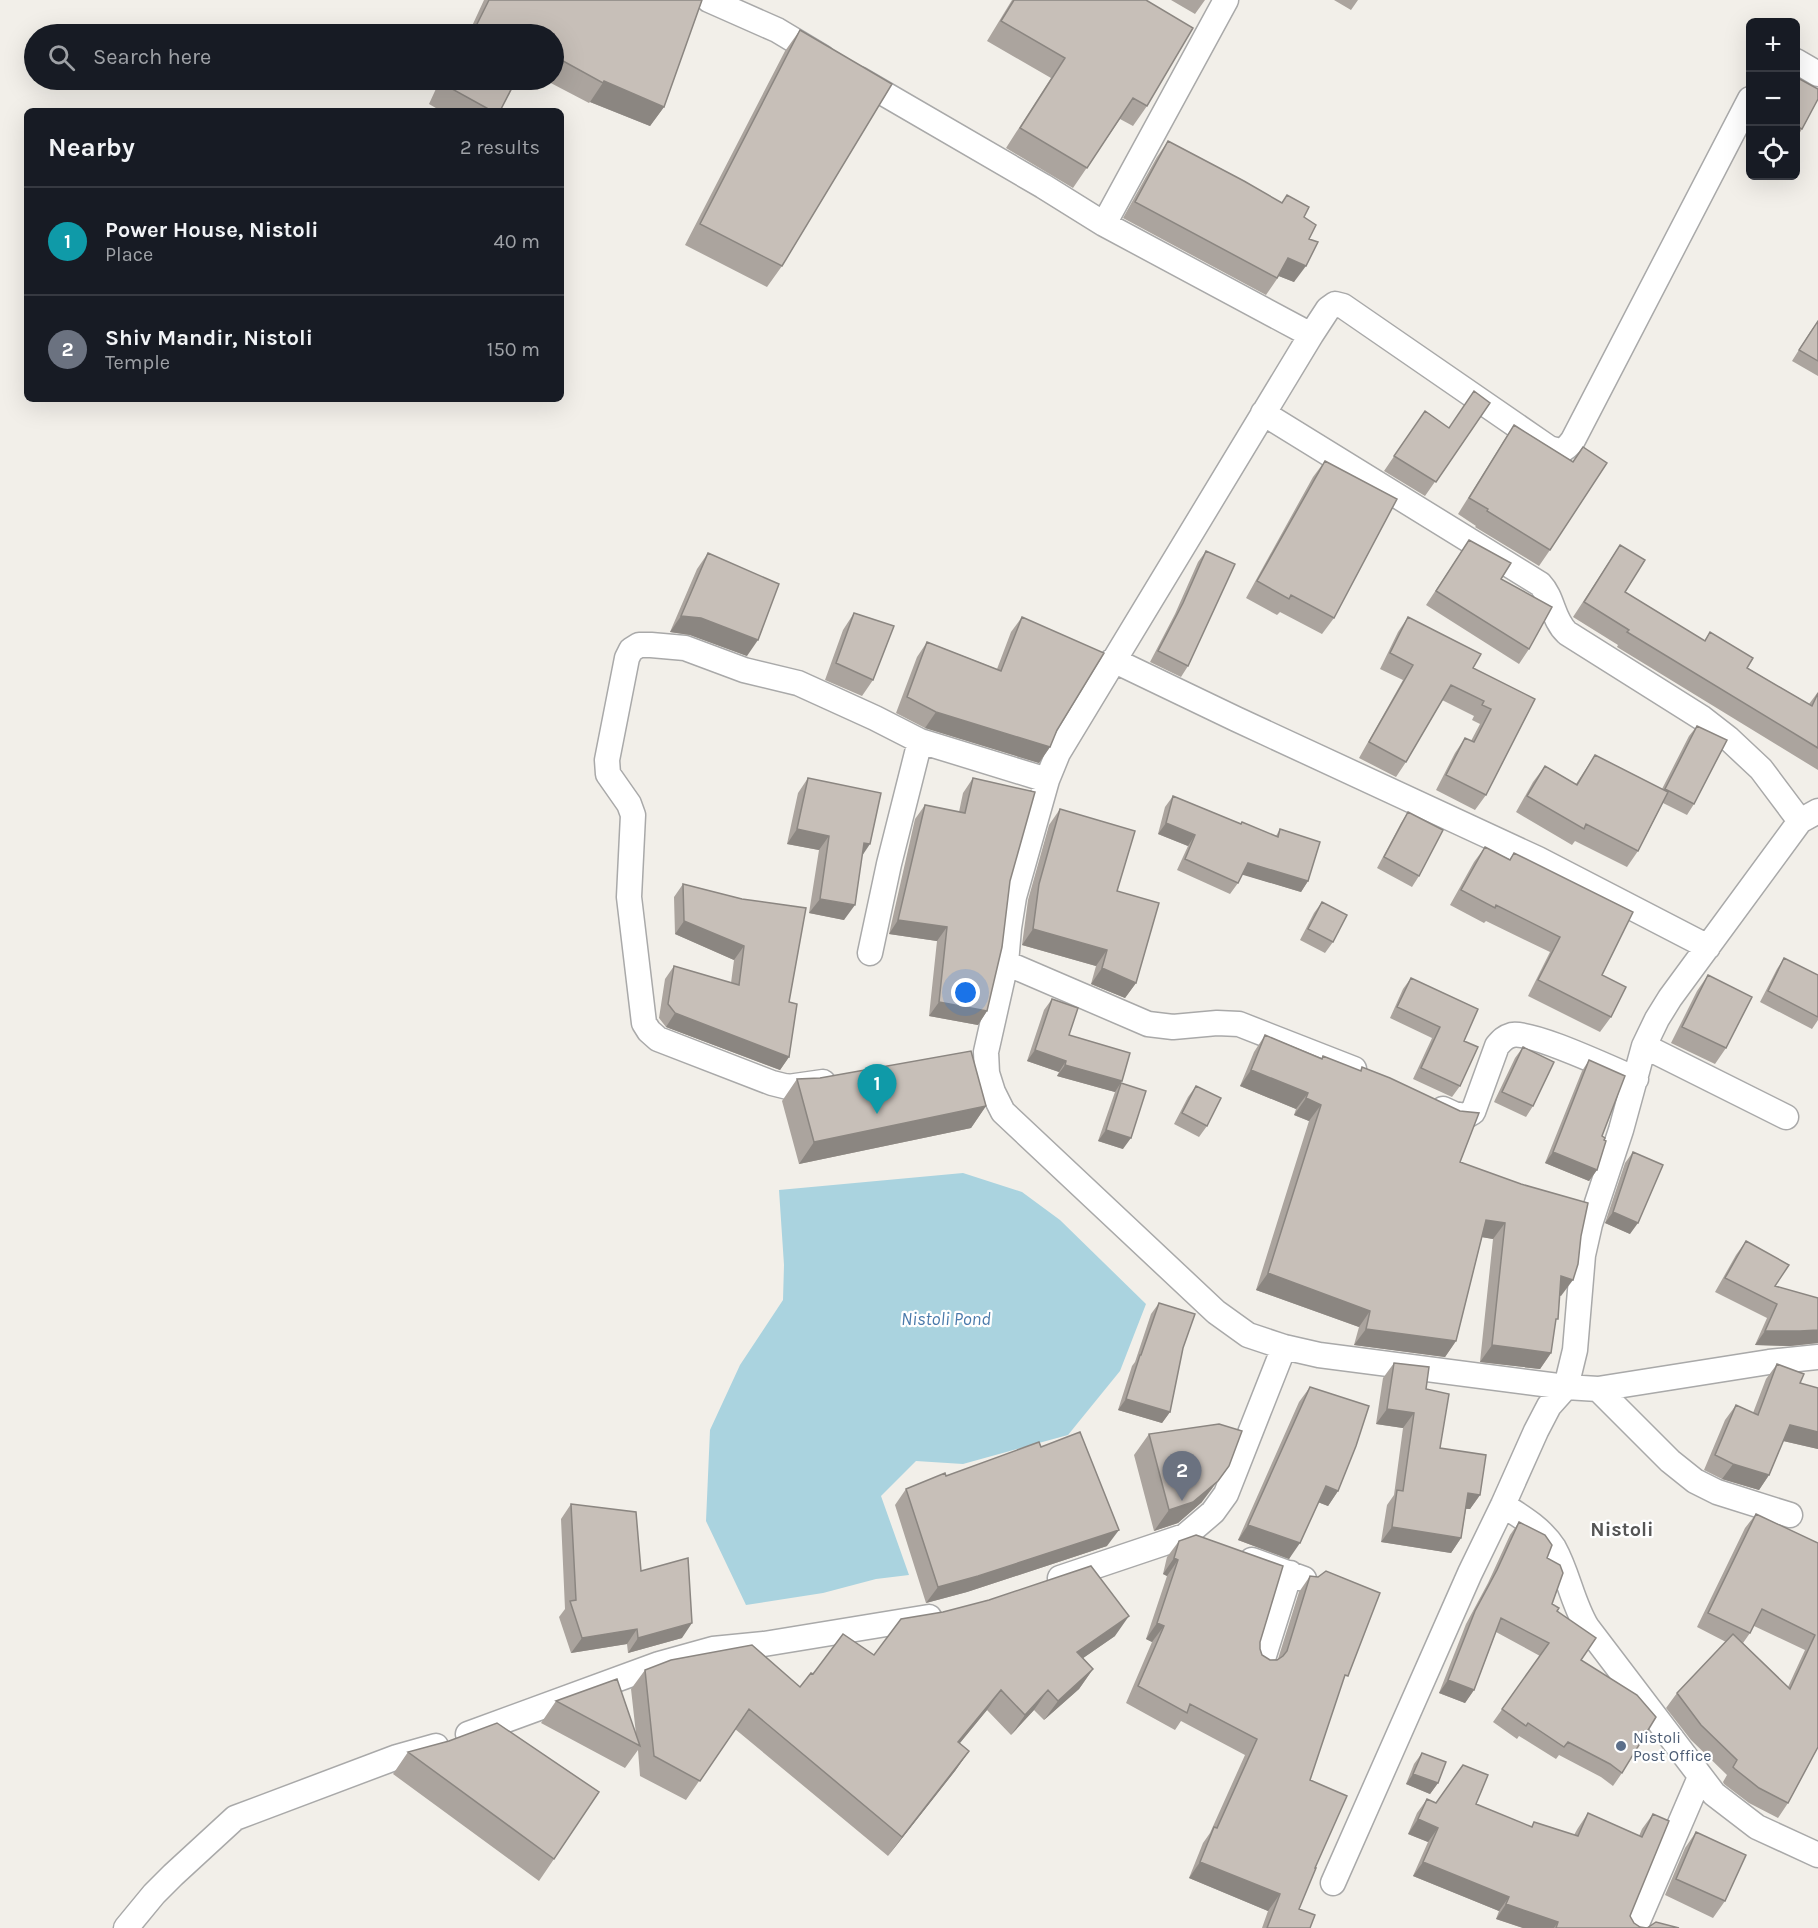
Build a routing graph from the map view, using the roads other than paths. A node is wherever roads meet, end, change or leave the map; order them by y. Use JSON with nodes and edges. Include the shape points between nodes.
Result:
{"nodes":[{"id":1,"x":709,"y":0,"type":"edge"},
{"id":2,"x":1226,"y":0,"type":"edge"},
{"id":3,"x":1800,"y":63,"type":"edge"},
{"id":4,"x":1818,"y":74,"type":"edge"},
{"id":5,"x":1746,"y":107,"type":"edge"},
{"id":6,"x":1104,"y":224,"type":"junction"},
{"id":7,"x":1311,"y":336,"type":"junction"},
{"id":8,"x":1263,"y":413,"type":"junction"},
{"id":9,"x":1113,"y":660,"type":"junction"},
{"id":10,"x":920,"y":741,"type":"junction"},
{"id":11,"x":1047,"y":780,"type":"junction"},
{"id":12,"x":1809,"y":816,"type":"edge"},
{"id":13,"x":1708,"y":947,"type":"junction"},
{"id":14,"x":870,"y":954,"type":"dead end"},
{"id":15,"x":1006,"y":963,"type":"junction"},
{"id":16,"x":1644,"y":1046,"type":"junction"},
{"id":17,"x":1373,"y":1077,"type":"edge"},
{"id":18,"x":848,"y":1078,"type":"edge"},
{"id":19,"x":1636,"y":1079,"type":"junction"},
{"id":20,"x":1424,"y":1100,"type":"edge"},
{"id":21,"x":1786,"y":1117,"type":"dead end"},
{"id":22,"x":1284,"y":1347,"type":"junction"},
{"id":23,"x":1818,"y":1357,"type":"edge"},
{"id":24,"x":1566,"y":1387,"type":"junction"},
{"id":25,"x":1598,"y":1389,"type":"junction"},
{"id":26,"x":1503,"y":1505,"type":"junction"},
{"id":27,"x":1790,"y":1515,"type":"dead end"},
{"id":28,"x":1206,"y":1543,"type":"junction"},
{"id":29,"x":1035,"y":1586,"type":"edge"},
{"id":30,"x":949,"y":1612,"type":"edge"},
{"id":31,"x":1262,"y":1662,"type":"edge"},
{"id":32,"x":1700,"y":1776,"type":"junction"},
{"id":33,"x":1818,"y":1855,"type":"edge"},
{"id":34,"x":1334,"y":1883,"type":"dead end"},
{"id":35,"x":126,"y":1928,"type":"edge"},
{"id":36,"x":1635,"y":1928,"type":"edge"}],
"edges":[{"from":1,"to":6,"type":"street","via":[[777,30]]},
{"from":2,"to":6,"type":"street"},
{"from":3,"to":4,"type":"street"},
{"from":5,"to":7,"type":"street","via":[[1566,449],[1558,452],[1549,448],[1343,306],[1335,304],[1328,309]]},
{"from":6,"to":7,"type":"street"},
{"from":7,"to":8,"type":"street"},
{"from":8,"to":9,"type":"street"},
{"from":8,"to":12,"type":"street","via":[[1540,584],[1559,625],[1567,633],[1702,718]]},
{"from":9,"to":11,"type":"street","via":[[1058,753]]},
{"from":9,"to":13,"type":"street","via":[[1538,859]]},
{"from":10,"to":11,"type":"street"},
{"from":10,"to":14,"type":"street"},
{"from":10,"to":18,"type":"street","via":[[798,683],[744,670],[685,648],[639,645],[627,658],[607,760],[608,774],[633,815],[629,897],[644,1023],[658,1039],[772,1083],[788,1087]]},
{"from":11,"to":15,"type":"street","via":[[1014,897]]},
{"from":12,"to":13,"type":"street"},
{"from":13,"to":16,"type":"street","via":[[1662,1012]]},
{"from":15,"to":17,"type":"street","via":[[1148,1024],[1239,1024]]},
{"from":15,"to":22,"type":"street","via":[[974,1054],[987,1073],[1003,1112],[1216,1312],[1248,1335]]},
{"from":16,"to":19,"type":"street"},
{"from":16,"to":21,"type":"street"},
{"from":19,"to":20,"type":"street","via":[[1547,1042],[1514,1035],[1497,1046],[1473,1112],[1466,1116],[1454,1114]]},
{"from":19,"to":24,"type":"street","via":[[1582,1255],[1575,1350]]},
{"from":22,"to":24,"type":"street","via":[[1319,1355]]},
{"from":22,"to":28,"type":"street","via":[[1226,1494],[1213,1512]]},
{"from":23,"to":25,"type":"street"},
{"from":24,"to":25,"type":"street"},
{"from":24,"to":26,"type":"street","via":[[1549,1406]]},
{"from":25,"to":27,"type":"street","via":[[1695,1481]]},
{"from":26,"to":32,"type":"street","via":[[1528,1521],[1553,1546],[1587,1627]]},
{"from":26,"to":34,"type":"street"},
{"from":28,"to":29,"type":"street"},
{"from":28,"to":31,"type":"street","via":[[1297,1576]]},
{"from":30,"to":35,"type":"street","via":[[764,1644],[713,1648],[252,1810],[235,1818],[172,1875]]},
{"from":32,"to":33,"type":"street","via":[[1714,1794],[1757,1827]]},
{"from":32,"to":36,"type":"street"}]}
